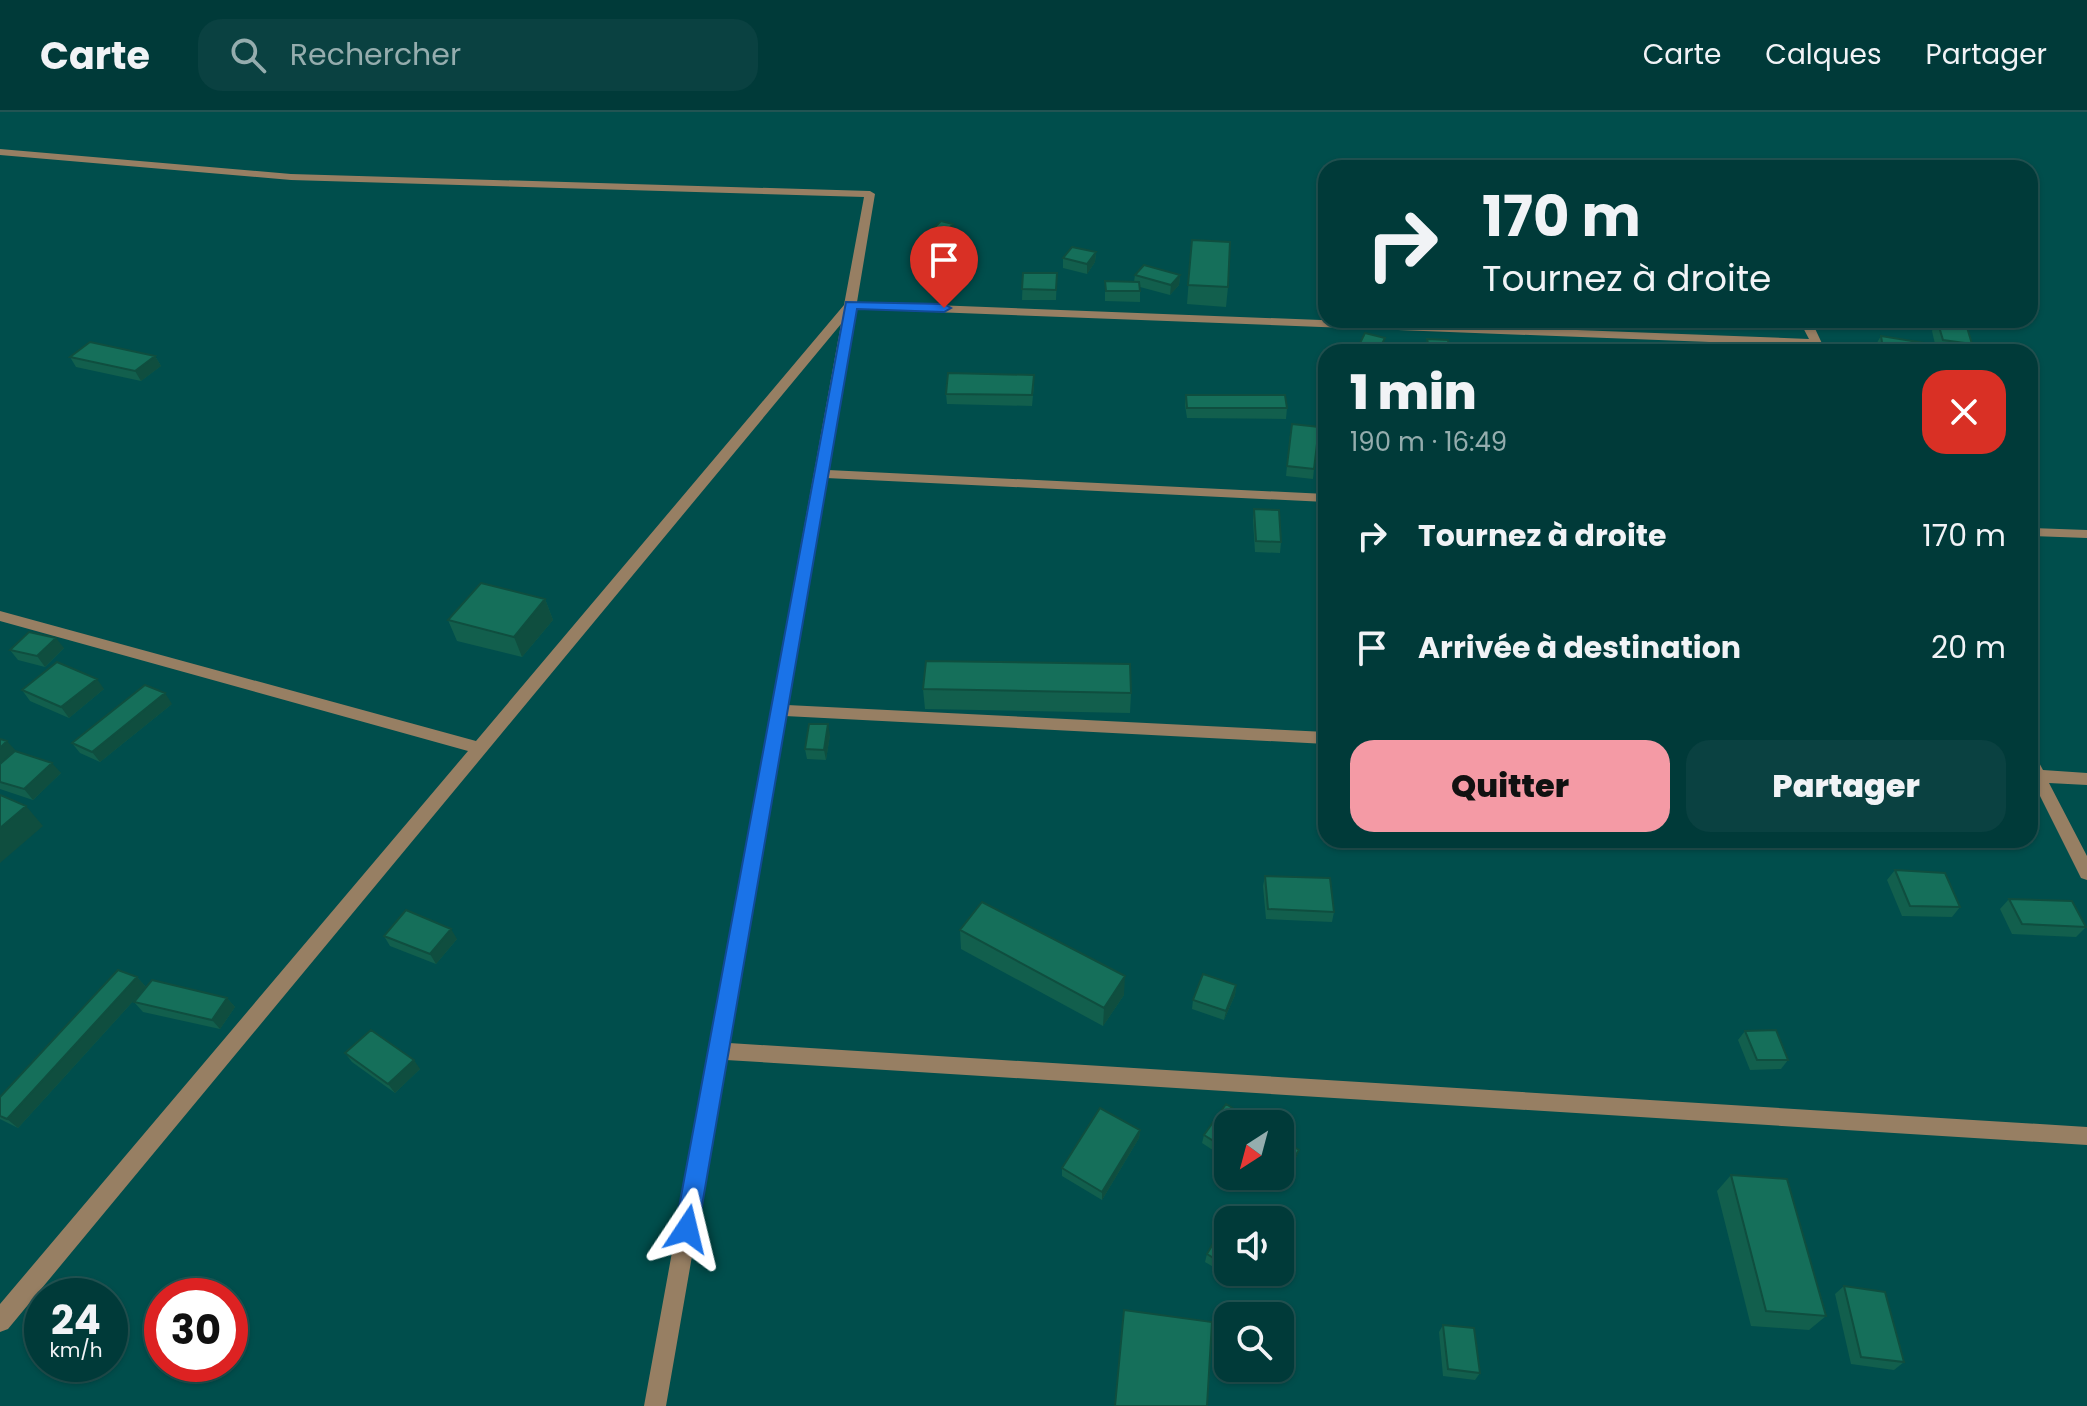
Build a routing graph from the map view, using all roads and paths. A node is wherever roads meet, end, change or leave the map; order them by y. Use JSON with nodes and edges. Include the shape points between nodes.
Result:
{"nodes":[{"id":1,"x":0,"y":152,"type":"edge"},
{"id":2,"x":851,"y":305,"type":"junction"},
{"id":3,"x":1318,"y":326,"type":"edge"},
{"id":4,"x":1369,"y":328,"type":"edge"},
{"id":5,"x":1729,"y":344,"type":"edge"},
{"id":6,"x":821,"y":474,"type":"junction"},
{"id":7,"x":1318,"y":498,"type":"edge"},
{"id":8,"x":2038,"y":532,"type":"edge"},
{"id":9,"x":2087,"y":534,"type":"edge"},
{"id":10,"x":0,"y":616,"type":"edge"},
{"id":11,"x":778,"y":710,"type":"junction"},
{"id":12,"x":1318,"y":738,"type":"edge"},
{"id":13,"x":480,"y":748,"type":"junction"},
{"id":14,"x":2038,"y":772,"type":"edge"},
{"id":15,"x":2087,"y":779,"type":"edge"},
{"id":16,"x":2038,"y":780,"type":"edge"},
{"id":17,"x":2087,"y":873,"type":"edge"},
{"id":18,"x":718,"y":1051,"type":"junction"},
{"id":19,"x":2087,"y":1136,"type":"edge"},
{"id":20,"x":0,"y":1321,"type":"edge"},
{"id":21,"x":655,"y":1406,"type":"edge"}],
"edges":[{"from":1,"to":2,"type":"street","via":[[291,177],[870,194]]},
{"from":2,"to":3,"type":"street"},
{"from":2,"to":6,"type":"street"},
{"from":2,"to":13,"type":"street"},
{"from":4,"to":5,"type":"street"},
{"from":6,"to":7,"type":"street"},
{"from":6,"to":11,"type":"street"},
{"from":8,"to":9,"type":"street"},
{"from":10,"to":13,"type":"street"},
{"from":11,"to":12,"type":"street"},
{"from":11,"to":18,"type":"street"},
{"from":13,"to":20,"type":"street"},
{"from":14,"to":15,"type":"street"},
{"from":16,"to":17,"type":"street"},
{"from":18,"to":19,"type":"street"},
{"from":18,"to":21,"type":"street"}]}
